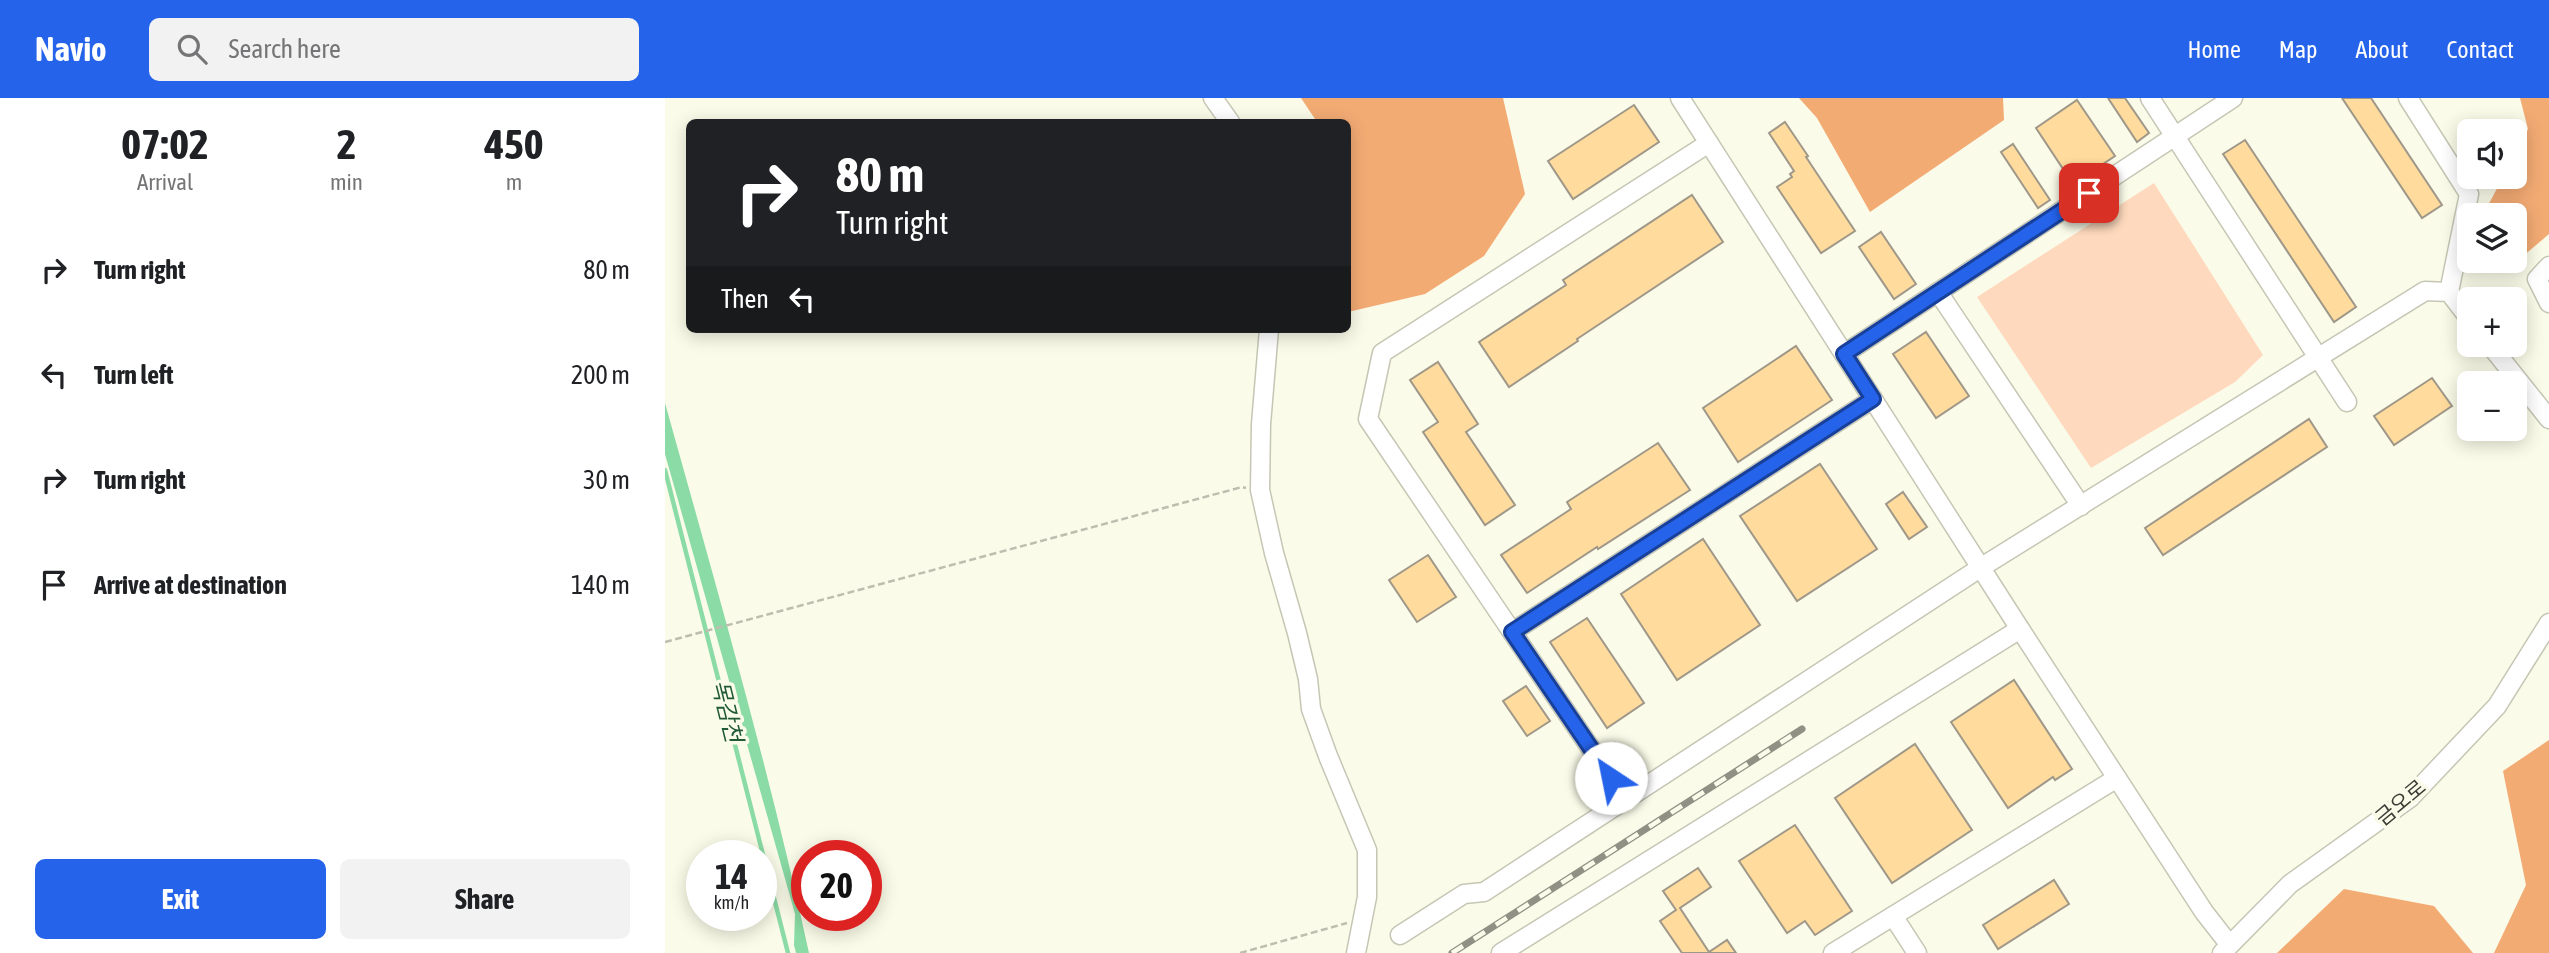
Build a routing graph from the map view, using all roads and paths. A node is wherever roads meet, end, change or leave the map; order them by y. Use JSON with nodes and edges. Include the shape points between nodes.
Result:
{"nodes":[{"id":1,"x":1213,"y":98,"type":"edge"},
{"id":2,"x":1680,"y":98,"type":"edge"},
{"id":3,"x":2150,"y":98,"type":"edge"},
{"id":4,"x":2233,"y":98,"type":"edge"},
{"id":5,"x":2407,"y":98,"type":"edge"},
{"id":6,"x":1228,"y":119,"type":"edge"},
{"id":7,"x":2175,"y":136,"type":"junction"},
{"id":8,"x":1709,"y":143,"type":"junction"},
{"id":9,"x":2549,"y":266,"type":"edge"},
{"id":10,"x":1938,"y":292,"type":"junction"},
{"id":11,"x":2449,"y":292,"type":"junction"},
{"id":12,"x":2457,"y":302,"type":"edge"},
{"id":13,"x":2549,"y":303,"type":"edge"},
{"id":14,"x":1269,"y":333,"type":"edge"},
{"id":15,"x":1844,"y":354,"type":"junction"},
{"id":16,"x":2500,"y":357,"type":"edge"},
{"id":17,"x":2319,"y":359,"type":"junction"},
{"id":18,"x":1873,"y":399,"type":"junction"},
{"id":19,"x":2347,"y":402,"type":"dead end"},
{"id":20,"x":2549,"y":419,"type":"edge"},
{"id":21,"x":1260,"y":490,"type":"junction"},
{"id":22,"x":2081,"y":506,"type":"junction"},
{"id":23,"x":1980,"y":568,"type":"junction"},
{"id":24,"x":2549,"y":623,"type":"edge"},
{"id":25,"x":2020,"y":629,"type":"junction"},
{"id":26,"x":1512,"y":632,"type":"junction"},
{"id":27,"x":667,"y":641,"type":"edge"},
{"id":28,"x":2117,"y":778,"type":"junction"},
{"id":29,"x":1625,"y":799,"type":"junction"},
{"id":30,"x":1893,"y":916,"type":"junction"},
{"id":31,"x":1364,"y":918,"type":"junction"},
{"id":32,"x":1400,"y":935,"type":"dead end"},
{"id":33,"x":2226,"y":948,"type":"edge"},
{"id":34,"x":1240,"y":953,"type":"edge"},
{"id":35,"x":1356,"y":953,"type":"edge"},
{"id":36,"x":1501,"y":953,"type":"edge"},
{"id":37,"x":1833,"y":953,"type":"edge"},
{"id":38,"x":1917,"y":953,"type":"edge"}],
"edges":[{"from":1,"to":6,"type":"street"},
{"from":2,"to":8,"type":"street"},
{"from":3,"to":7,"type":"street"},
{"from":4,"to":7,"type":"street"},
{"from":5,"to":11,"type":"street","via":[[2469,194]]},
{"from":7,"to":10,"type":"street"},
{"from":7,"to":17,"type":"street"},
{"from":8,"to":15,"type":"street"},
{"from":8,"to":26,"type":"street","via":[[1382,353],[1368,419]]},
{"from":9,"to":13,"type":"street","via":[[2537,279]]},
{"from":10,"to":15,"type":"street"},
{"from":10,"to":22,"type":"street"},
{"from":11,"to":12,"type":"street"},
{"from":11,"to":17,"type":"street","via":[[2425,292]]},
{"from":14,"to":21,"type":"street"},
{"from":15,"to":18,"type":"street"},
{"from":16,"to":20,"type":"street"},
{"from":17,"to":19,"type":"street"},
{"from":17,"to":22,"type":"street"},
{"from":18,"to":23,"type":"street"},
{"from":18,"to":26,"type":"street"},
{"from":21,"to":27,"type":"path","via":[[1242,487]]},
{"from":21,"to":31,"type":"street","via":[[1308,679],[1311,709],[1367,850]]},
{"from":22,"to":23,"type":"street"},
{"from":23,"to":25,"type":"street"},
{"from":23,"to":29,"type":"street"},
{"from":24,"to":33,"type":"street","name":"금오로","via":[[2497,706],[2410,798],[2290,884]]},
{"from":25,"to":28,"type":"street"},
{"from":25,"to":36,"type":"street"},
{"from":26,"to":29,"type":"street"},
{"from":28,"to":30,"type":"street"},
{"from":28,"to":33,"type":"street"},
{"from":29,"to":32,"type":"street","via":[[1484,892],[1464,894]]},
{"from":30,"to":37,"type":"street"},
{"from":30,"to":38,"type":"street"},
{"from":31,"to":34,"type":"path"},
{"from":31,"to":35,"type":"street"}]}
